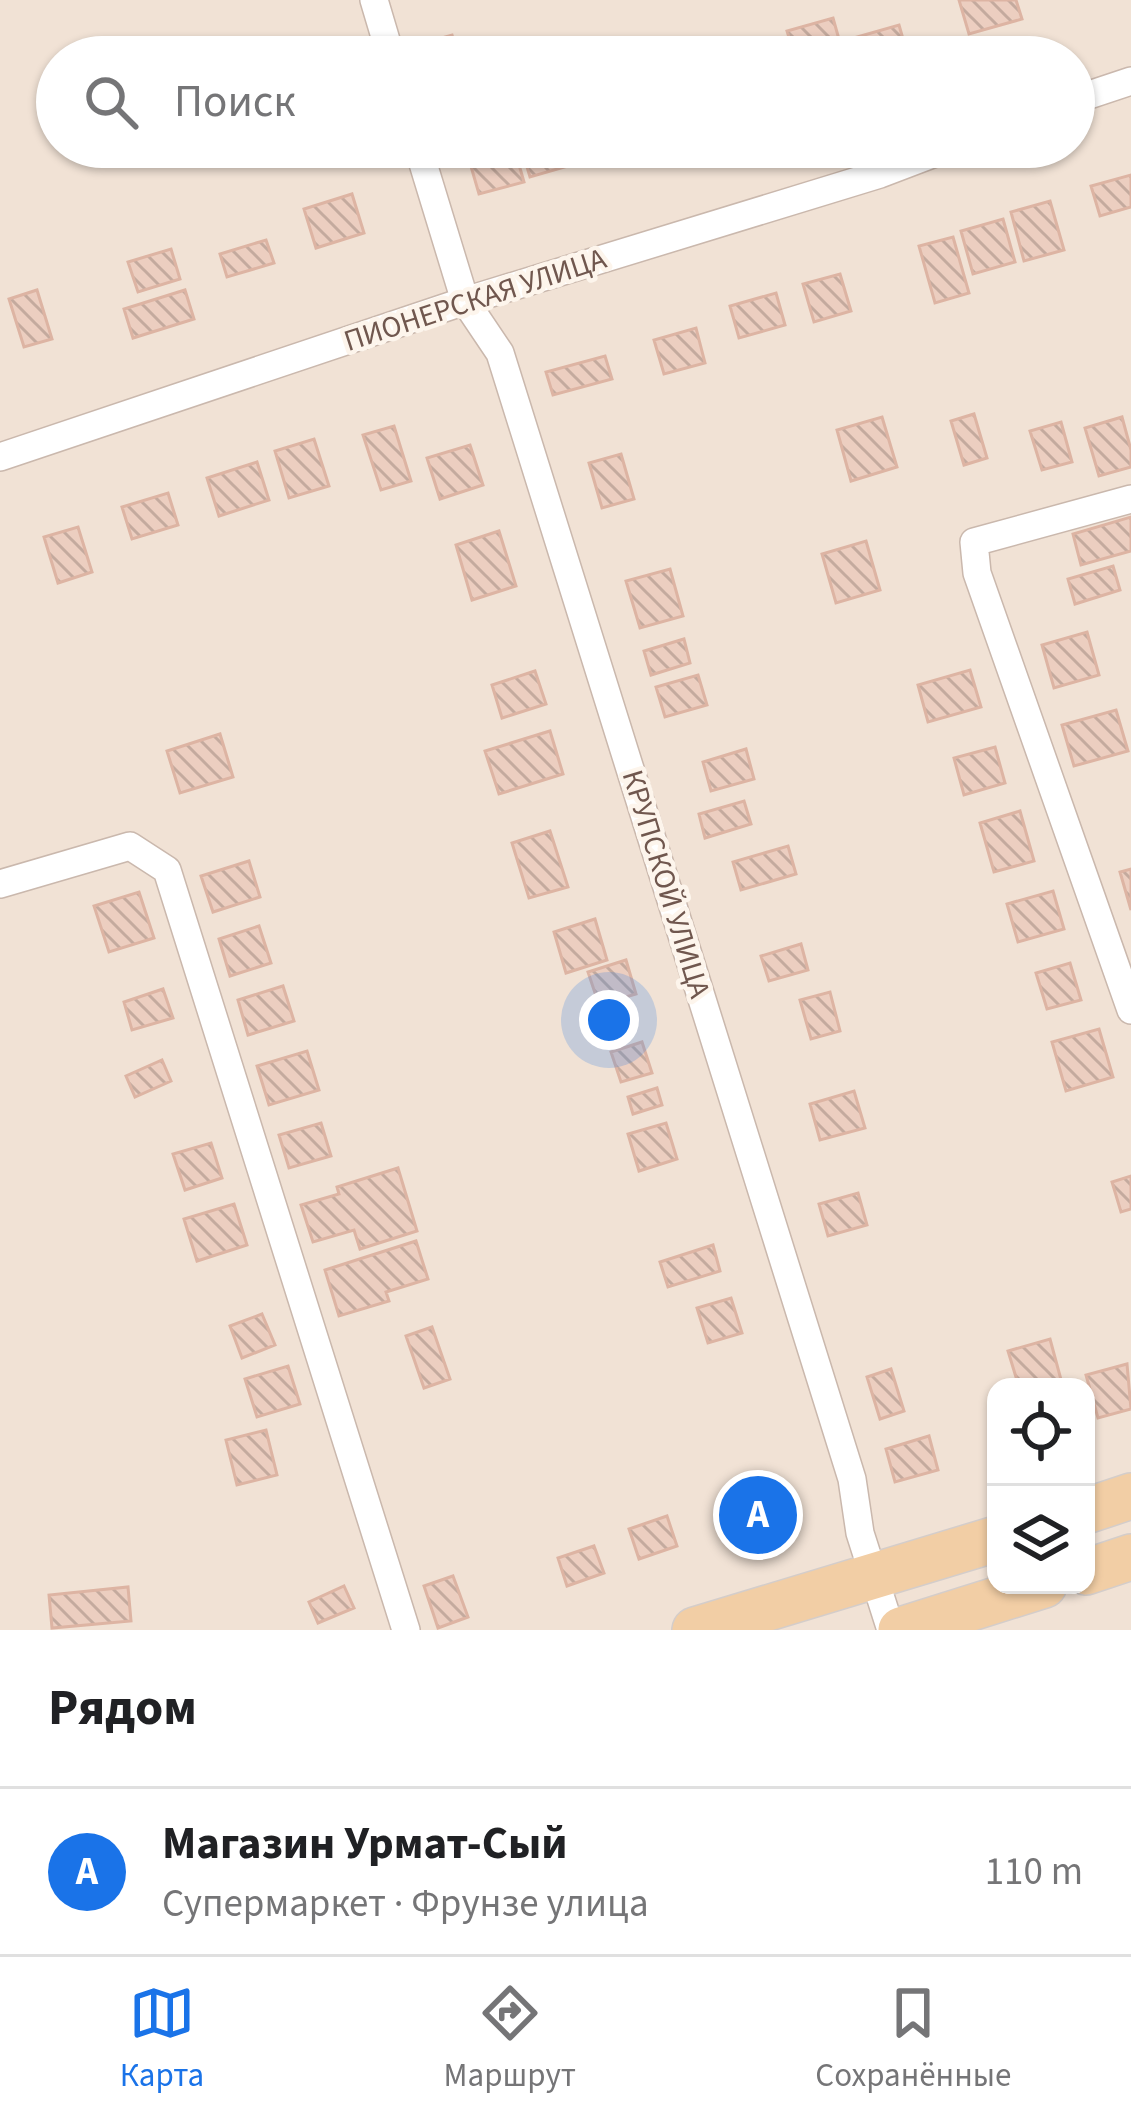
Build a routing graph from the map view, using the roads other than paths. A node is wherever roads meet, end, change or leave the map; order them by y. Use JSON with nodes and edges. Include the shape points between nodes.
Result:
{"nodes":[{"id":1,"x":374,"y":0,"type":"edge"},
{"id":2,"x":385,"y":36,"type":"edge"},
{"id":3,"x":1131,"y":81,"type":"edge"},
{"id":4,"x":1095,"y":93,"type":"edge"},
{"id":5,"x":424,"y":168,"type":"edge"},
{"id":6,"x":894,"y":168,"type":"edge"},
{"id":7,"x":464,"y":301,"type":"junction"},
{"id":8,"x":0,"y":458,"type":"edge"},
{"id":9,"x":1131,"y":499,"type":"edge"},
{"id":10,"x":0,"y":884,"type":"edge"},
{"id":11,"x":1131,"y":1010,"type":"edge"},
{"id":12,"x":1131,"y":1496,"type":"edge"},
{"id":13,"x":1095,"y":1507,"type":"edge"},
{"id":14,"x":987,"y":1542,"type":"edge"},
{"id":15,"x":1131,"y":1557,"type":"edge"},
{"id":16,"x":1095,"y":1568,"type":"edge"},
{"id":17,"x":874,"y":1578,"type":"junction"},
{"id":18,"x":1015,"y":1594,"type":"edge"},
{"id":19,"x":406,"y":1630,"type":"edge"},
{"id":20,"x":694,"y":1630,"type":"edge"},
{"id":21,"x":891,"y":1630,"type":"edge"},
{"id":22,"x":902,"y":1630,"type":"edge"}],
"edges":[{"from":1,"to":2,"type":"street"},
{"from":3,"to":4,"type":"street"},
{"from":5,"to":7,"type":"street","name":"КРУПСКОЙ УЛИЦА"},
{"from":6,"to":7,"type":"street","name":"ПИОНЕРСКАЯ УЛИЦА"},
{"from":7,"to":8,"type":"street","name":"ПИОНЕРСКАЯ УЛИЦА"},
{"from":7,"to":17,"type":"street","name":"КРУПСКОЙ УЛИЦА","via":[[500,353],[852,1479]]},
{"from":9,"to":11,"type":"street","via":[[974,542],[977,573]]},
{"from":10,"to":19,"type":"street","via":[[130,846],[167,870]]},
{"from":12,"to":13,"type":"main road"},
{"from":14,"to":17,"type":"main road"},
{"from":15,"to":16,"type":"main road"},
{"from":17,"to":20,"type":"main road"},
{"from":17,"to":21,"type":"street","name":"КРУПСКОЙ УЛИЦА"},
{"from":18,"to":22,"type":"main road"}]}
